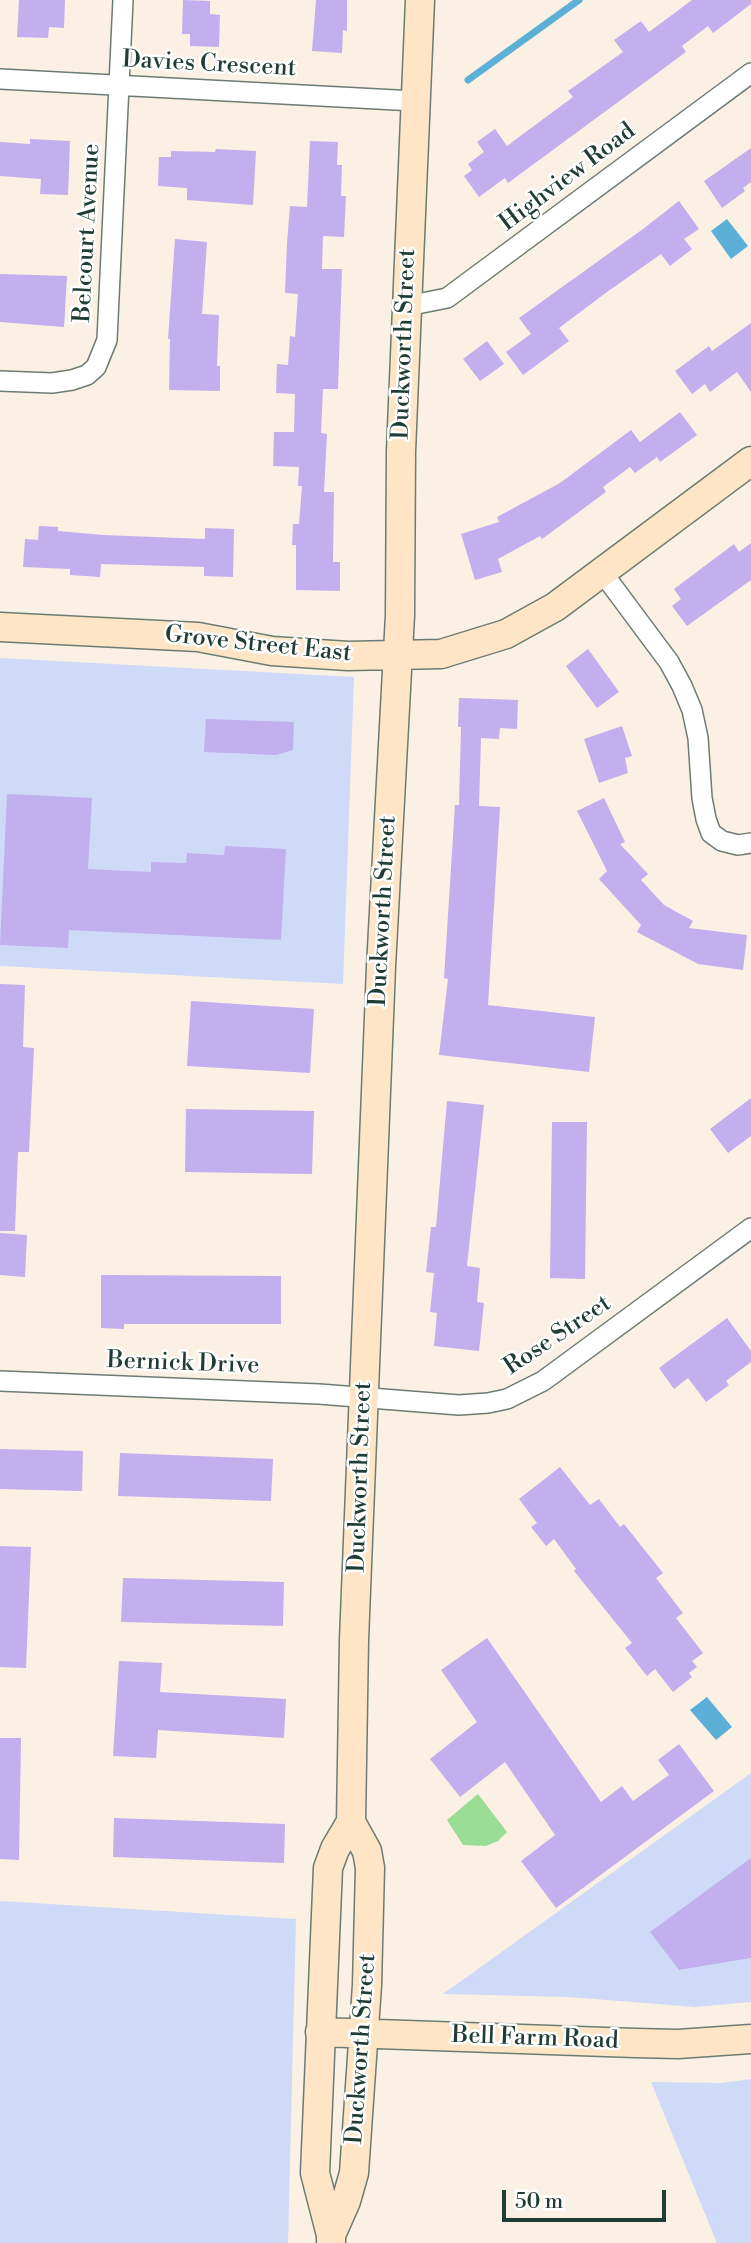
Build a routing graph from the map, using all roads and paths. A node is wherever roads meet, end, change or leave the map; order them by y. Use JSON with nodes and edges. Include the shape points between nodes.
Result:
{"nodes":[{"id":1,"x":123,"y":0,"type":"edge"},
{"id":2,"x":419,"y":0,"type":"edge"},
{"id":3,"x":751,"y":73,"type":"edge"},
{"id":4,"x":0,"y":79,"type":"edge"},
{"id":5,"x":120,"y":85,"type":"junction"},
{"id":6,"x":415,"y":100,"type":"junction"},
{"id":7,"x":407,"y":306,"type":"junction"},
{"id":8,"x":0,"y":381,"type":"edge"},
{"id":9,"x":751,"y":461,"type":"edge"},
{"id":10,"x":602,"y":572,"type":"junction"},
{"id":11,"x":0,"y":627,"type":"edge"},
{"id":12,"x":398,"y":655,"type":"junction"},
{"id":13,"x":751,"y":842,"type":"edge"},
{"id":14,"x":748,"y":1237,"type":"edge"},
{"id":15,"x":0,"y":1381,"type":"edge"},
{"id":16,"x":364,"y":1397,"type":"junction"},
{"id":17,"x":351,"y":1822,"type":"junction"},
{"id":18,"x":320,"y":2032,"type":"junction"},
{"id":19,"x":364,"y":2033,"type":"junction"},
{"id":20,"x":751,"y":2039,"type":"edge"},
{"id":21,"x":331,"y":2239,"type":"edge"}],
"edges":[{"from":1,"to":5,"type":"street","name":"Belcourt Avenue"},
{"from":2,"to":6,"type":"main road","name":"Duckworth Street"},
{"from":3,"to":7,"type":"street","name":"Highview Road","via":[[447,298]]},
{"from":4,"to":5,"type":"street","name":"Davies Crescent"},
{"from":5,"to":6,"type":"street","name":"Davies Crescent"},
{"from":5,"to":8,"type":"street","name":"Belcourt Avenue","via":[[107,340],[101,355],[87,375],[72,380]]},
{"from":6,"to":7,"type":"main road","name":"Duckworth Street"},
{"from":7,"to":12,"type":"main road","name":"Duckworth Street"},
{"from":9,"to":10,"type":"main road","name":"Grove Street East"},
{"from":10,"to":12,"type":"main road","name":"Grove Street East","via":[[555,607],[506,634],[441,654]]},
{"from":10,"to":13,"type":"street","via":[[682,686],[698,738],[702,798],[711,832],[738,845]]},
{"from":11,"to":12,"type":"main road","name":"Grove Street East","via":[[198,637],[272,650],[348,656]]},
{"from":12,"to":16,"type":"main road","name":"Duckworth Street"},
{"from":14,"to":16,"type":"street","name":"Rose Street","via":[[543,1381],[507,1399],[474,1405]]},
{"from":15,"to":16,"type":"street","name":"Bernick Drive"},
{"from":16,"to":17,"type":"main road","name":"Duckworth Street"},
{"from":17,"to":18,"type":"main road","name":"Duckworth Street","via":[[328,1868]]},
{"from":17,"to":19,"type":"main road","name":"Duckworth Street","via":[[367,1851],[370,1868]]},
{"from":18,"to":19,"type":"main road","name":"Bell Farm Road"},
{"from":18,"to":21,"type":"main road","name":"Duckworth Street","via":[[315,2173]]},
{"from":19,"to":20,"type":"main road","name":"Bell Farm Road","via":[[678,2044]]},
{"from":19,"to":21,"type":"main road","name":"Duckworth Street","via":[[354,2173]]}]}
